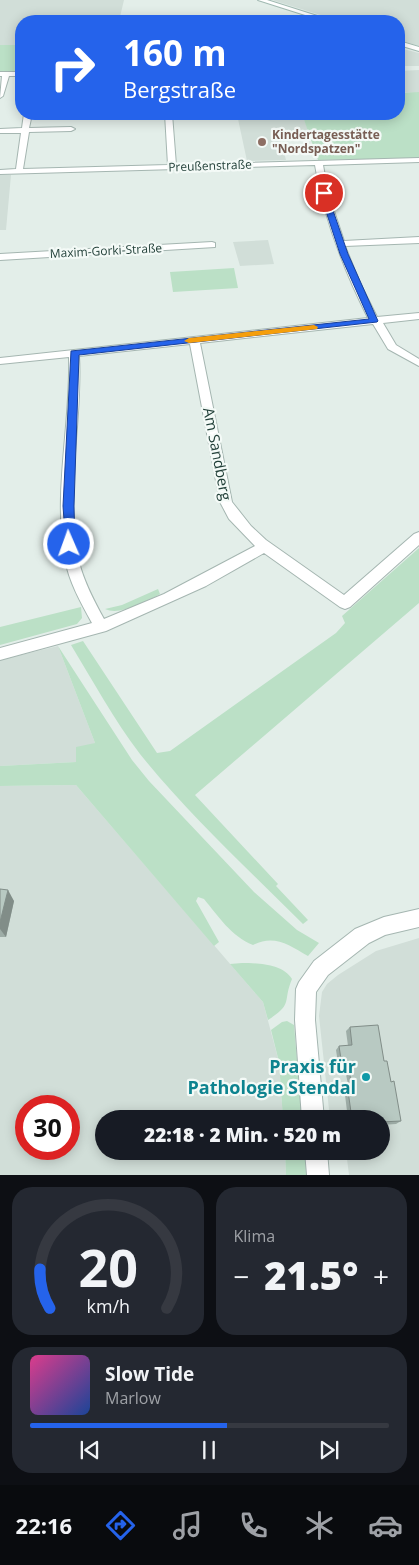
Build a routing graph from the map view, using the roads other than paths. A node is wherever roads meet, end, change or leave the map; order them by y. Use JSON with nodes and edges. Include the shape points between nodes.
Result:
{"nodes":[{"id":1,"x":261,"y":0,"type":"edge"},
{"id":2,"x":310,"y":15,"type":"edge"},
{"id":3,"x":405,"y":45,"type":"edge"},
{"id":4,"x":419,"y":49,"type":"edge"},
{"id":5,"x":3,"y":74,"type":"edge"},
{"id":6,"x":0,"y":96,"type":"edge"},
{"id":7,"x":27,"y":120,"type":"edge"},
{"id":8,"x":168,"y":120,"type":"edge"},
{"id":9,"x":71,"y":129,"type":"dead end"},
{"id":10,"x":25,"y":130,"type":"junction"},
{"id":11,"x":0,"y":131,"type":"edge"},
{"id":12,"x":419,"y":160,"type":"edge"},
{"id":13,"x":319,"y":163,"type":"junction"},
{"id":14,"x":172,"y":167,"type":"junction"},
{"id":15,"x":0,"y":172,"type":"edge"},
{"id":16,"x":18,"y":172,"type":"junction"},
{"id":17,"x":419,"y":240,"type":"edge"},
{"id":18,"x":340,"y":244,"type":"junction"},
{"id":19,"x":212,"y":245,"type":"dead end"},
{"id":20,"x":0,"y":257,"type":"edge"},
{"id":21,"x":419,"y":316,"type":"edge"},
{"id":22,"x":375,"y":320,"type":"junction"},
{"id":23,"x":194,"y":340,"type":"junction"},
{"id":24,"x":74,"y":353,"type":"junction"},
{"id":25,"x":0,"y":361,"type":"edge"},
{"id":26,"x":419,"y":363,"type":"edge"},
{"id":27,"x":419,"y":537,"type":"edge"},
{"id":28,"x":265,"y":546,"type":"junction"},
{"id":29,"x":100,"y":627,"type":"junction"},
{"id":30,"x":0,"y":654,"type":"edge"},
{"id":31,"x":419,"y":918,"type":"edge"},
{"id":32,"x":313,"y":1110,"type":"edge"},
{"id":33,"x":317,"y":1160,"type":"edge"},
{"id":34,"x":318,"y":1175,"type":"edge"}],
"edges":[{"from":1,"to":2,"type":"main road"},
{"from":3,"to":4,"type":"main road"},
{"from":5,"to":6,"type":"street"},
{"from":7,"to":10,"type":"street"},
{"from":8,"to":14,"type":"street"},
{"from":9,"to":10,"type":"street"},
{"from":10,"to":11,"type":"street"},
{"from":10,"to":16,"type":"street"},
{"from":12,"to":13,"type":"street","name":"Preußenstraße"},
{"from":13,"to":14,"type":"street","name":"Preußenstraße"},
{"from":13,"to":18,"type":"street","via":[[324,193]]},
{"from":14,"to":16,"type":"street","name":"Preußenstraße"},
{"from":15,"to":16,"type":"street","name":"Preußenstraße"},
{"from":17,"to":18,"type":"street"},
{"from":18,"to":22,"type":"street","via":[[355,283]]},
{"from":19,"to":20,"type":"street","name":"Maxim-Gorki-Straße"},
{"from":21,"to":22,"type":"street"},
{"from":22,"to":23,"type":"street"},
{"from":22,"to":26,"type":"street","via":[[396,351]]},
{"from":23,"to":24,"type":"street"},
{"from":23,"to":28,"type":"street","name":"Am Sandberg","via":[[226,502],[238,522]]},
{"from":24,"to":25,"type":"street"},
{"from":24,"to":29,"type":"street","via":[[69,544],[78,578]]},
{"from":27,"to":28,"type":"street","name":"Am Sandberg","via":[[345,603]]},
{"from":28,"to":29,"type":"street","via":[[168,600]]},
{"from":29,"to":30,"type":"street"},
{"from":31,"to":32,"type":"street","via":[[384,926],[362,936],[321,968],[306,988],[305,1020]]},
{"from":33,"to":34,"type":"street"}]}
